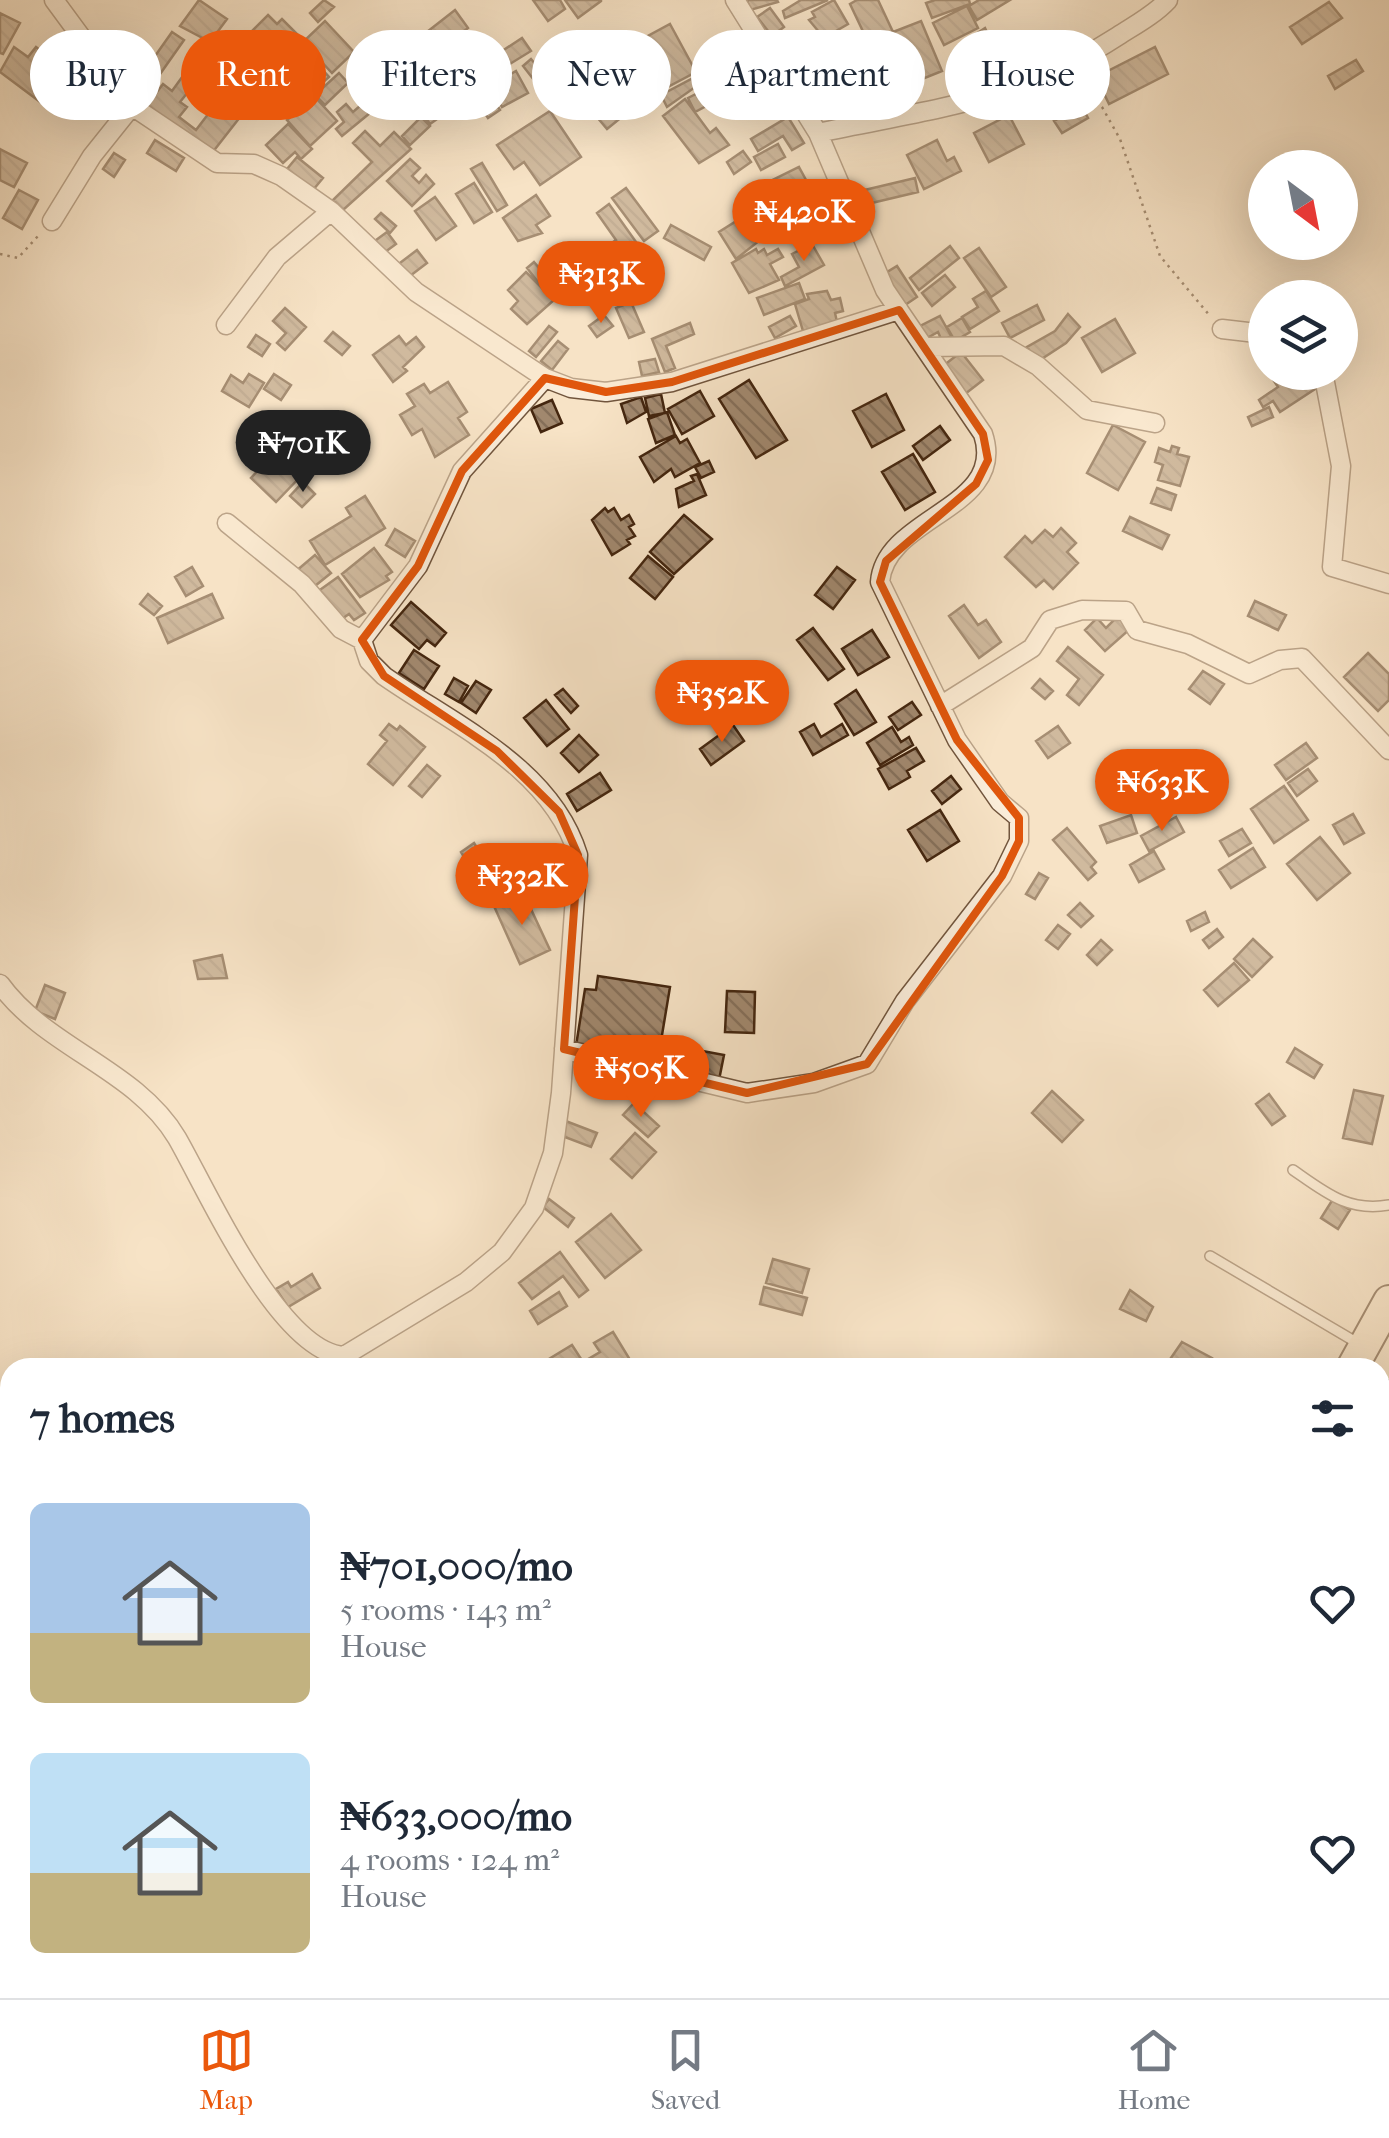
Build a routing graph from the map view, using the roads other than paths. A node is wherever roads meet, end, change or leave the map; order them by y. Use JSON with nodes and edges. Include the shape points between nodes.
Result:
{"nodes":[{"id":1,"x":54,"y":0,"type":"edge"},
{"id":2,"x":735,"y":0,"type":"edge"},
{"id":3,"x":1168,"y":0,"type":"edge"},
{"id":4,"x":76,"y":30,"type":"edge"},
{"id":5,"x":121,"y":120,"type":"edge"},
{"id":6,"x":153,"y":120,"type":"edge"},
{"id":7,"x":818,"y":133,"type":"junction"},
{"id":8,"x":331,"y":210,"type":"junction"},
{"id":9,"x":52,"y":221,"type":"road end"},
{"id":10,"x":899,"y":310,"type":"junction"},
{"id":11,"x":226,"y":325,"type":"dead end"},
{"id":12,"x":1222,"y":329,"type":"road end"},
{"id":13,"x":1248,"y":332,"type":"edge"},
{"id":14,"x":926,"y":347,"type":"junction"},
{"id":15,"x":545,"y":378,"type":"junction"},
{"id":16,"x":1326,"y":390,"type":"edge"},
{"id":17,"x":1154,"y":423,"type":"dead end"},
{"id":18,"x":227,"y":523,"type":"dead end"},
{"id":19,"x":1389,"y":584,"type":"edge"},
{"id":20,"x":362,"y":640,"type":"junction"},
{"id":21,"x":940,"y":706,"type":"junction"},
{"id":22,"x":1389,"y":750,"type":"edge"},
{"id":23,"x":0,"y":984,"type":"edge"},
{"id":24,"x":564,"y":1049,"type":"junction"},
{"id":25,"x":1294,"y":1170,"type":"dead end"},
{"id":26,"x":1389,"y":1205,"type":"edge"},
{"id":27,"x":1210,"y":1256,"type":"dead end"},
{"id":28,"x":1389,"y":1301,"type":"edge"},
{"id":29,"x":1358,"y":1357,"type":"edge"}],
"edges":[{"from":1,"to":4,"type":"street"},
{"from":2,"to":7,"type":"street"},
{"from":3,"to":7,"type":"street","via":[[1062,70],[1002,95]]},
{"from":5,"to":9,"type":"street"},
{"from":6,"to":8,"type":"street","via":[[216,163],[254,164]]},
{"from":7,"to":10,"type":"street","via":[[873,268]]},
{"from":8,"to":11,"type":"street","via":[[277,258]]},
{"from":8,"to":15,"type":"street","via":[[396,277]]},
{"from":10,"to":14,"type":"street"},
{"from":10,"to":15,"type":"street","via":[[672,382],[606,392]]},
{"from":12,"to":13,"type":"street"},
{"from":14,"to":17,"type":"street","via":[[1004,346],[1087,410]]},
{"from":14,"to":21,"type":"street","via":[[988,448],[976,484],[915,530],[881,570],[882,590]]},
{"from":15,"to":20,"type":"street","via":[[462,471],[418,566]]},
{"from":16,"to":19,"type":"street","via":[[1341,466],[1332,567]]},
{"from":18,"to":20,"type":"street","via":[[302,584],[341,629]]},
{"from":20,"to":24,"type":"street","via":[[362,650],[384,676],[530,779],[568,829],[578,855]]},
{"from":21,"to":22,"type":"street","via":[[1032,648],[1050,620],[1082,610],[1126,612],[1137,630],[1188,644],[1249,674],[1302,658]]},
{"from":21,"to":24,"type":"street","via":[[1000,802],[1019,818],[1019,840],[1002,876],[905,1001],[867,1064],[814,1083],[747,1093]]},
{"from":23,"to":24,"type":"street","via":[[20,1011],[153,1108],[282,1312],[332,1356],[344,1356],[466,1282],[524,1226],[554,1152]]},
{"from":25,"to":26,"type":"lane","via":[[1328,1195],[1364,1209]]},
{"from":27,"to":29,"type":"lane"},
{"from":28,"to":29,"type":"highway"}]}
